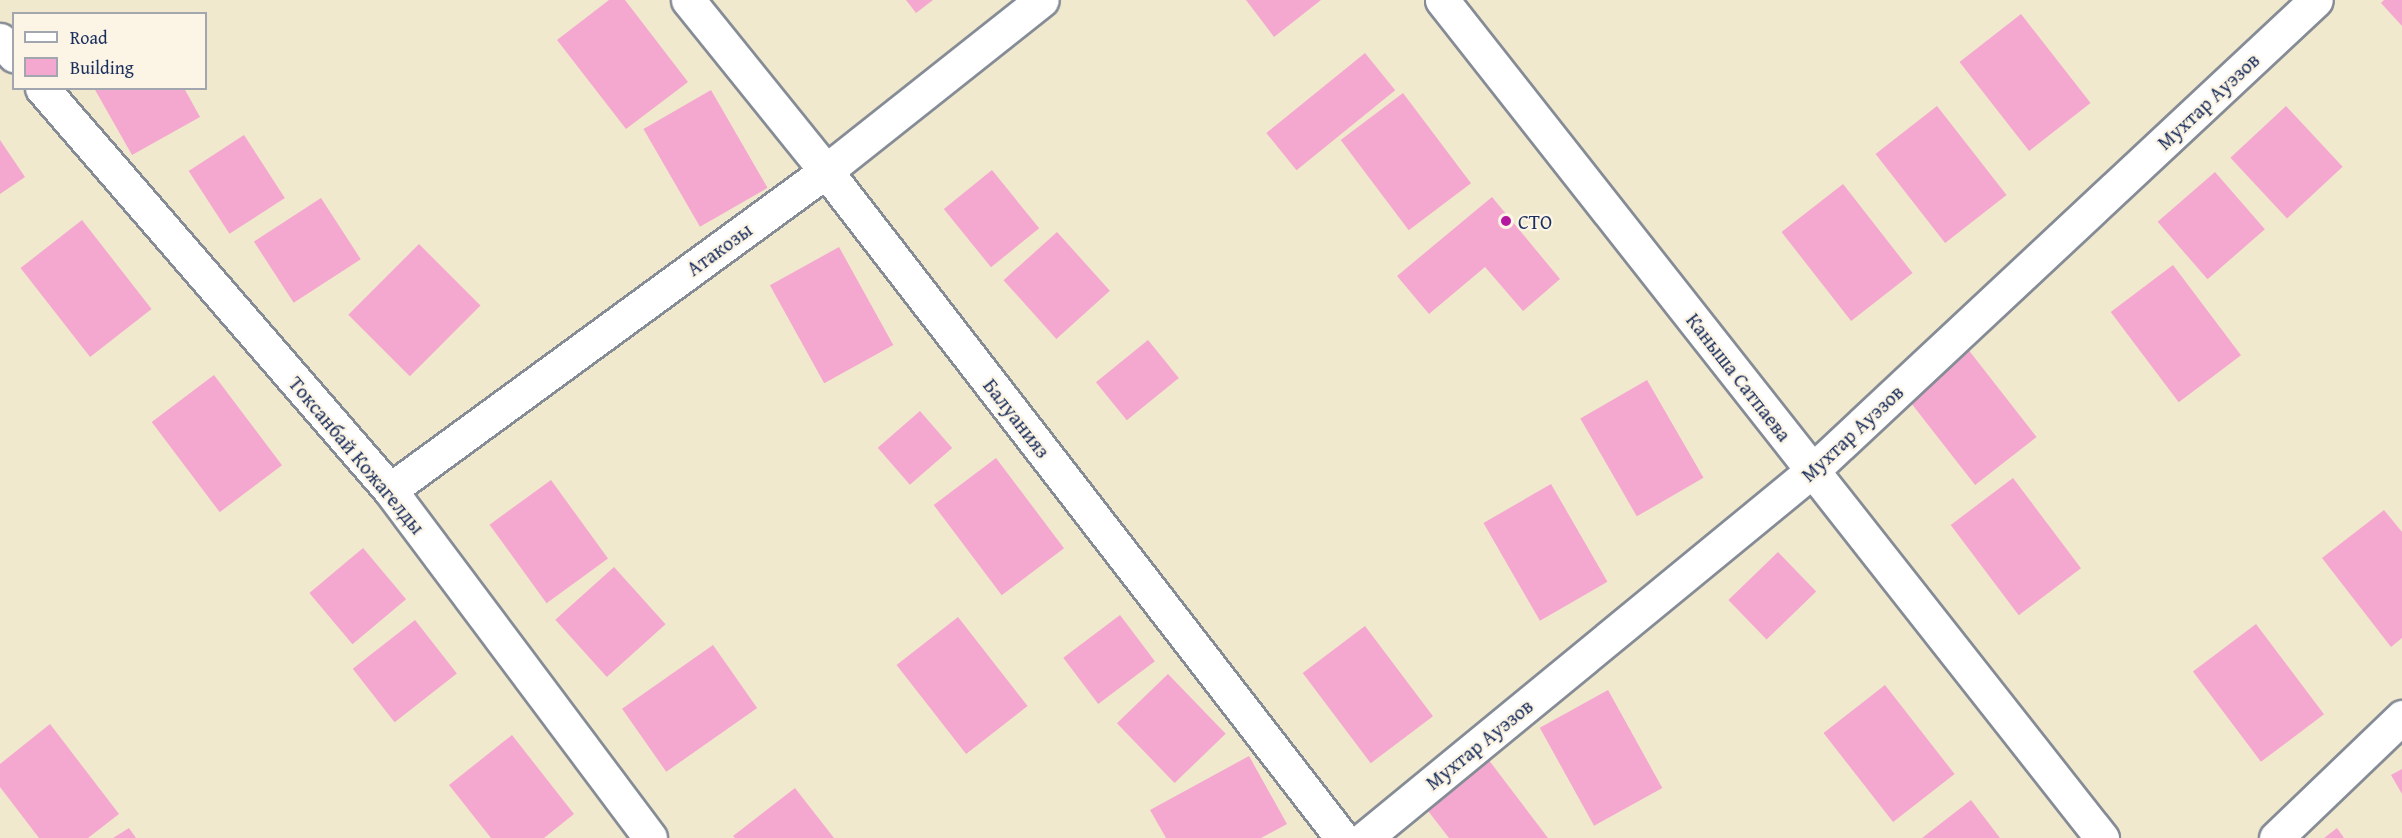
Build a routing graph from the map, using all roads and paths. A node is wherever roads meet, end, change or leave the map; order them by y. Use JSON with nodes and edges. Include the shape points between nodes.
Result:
{"nodes":[{"id":1,"x":688,"y":0,"type":"edge"},
{"id":2,"x":1042,"y":0,"type":"edge"},
{"id":3,"x":1442,"y":0,"type":"edge"},
{"id":4,"x":2316,"y":0,"type":"edge"},
{"id":5,"x":0,"y":40,"type":"edge"},
{"id":6,"x":12,"y":53,"type":"edge"},
{"id":7,"x":44,"y":90,"type":"edge"},
{"id":8,"x":826,"y":171,"type":"junction"},
{"id":9,"x":1813,"y":470,"type":"junction"},
{"id":10,"x":390,"y":490,"type":"junction"},
{"id":11,"x":2402,"y":717,"type":"edge"},
{"id":12,"x":650,"y":838,"type":"edge"},
{"id":13,"x":1342,"y":838,"type":"edge"},
{"id":14,"x":1365,"y":838,"type":"edge"},
{"id":15,"x":2102,"y":838,"type":"edge"},
{"id":16,"x":2276,"y":838,"type":"edge"}],
"edges":[{"from":1,"to":8,"type":"street","name":"Балуанияз"},
{"from":2,"to":8,"type":"street","name":"Атакозы"},
{"from":3,"to":9,"type":"street","name":"Каныша Сатпаева"},
{"from":4,"to":9,"type":"street","name":"Мухтар Ауэзов"},
{"from":5,"to":6,"type":"street"},
{"from":7,"to":10,"type":"street","name":"Токсанбай Кожагелды"},
{"from":8,"to":10,"type":"street","name":"Атакозы"},
{"from":8,"to":13,"type":"street","name":"Балуанияз"},
{"from":9,"to":14,"type":"street","name":"Мухтар Ауэзов"},
{"from":9,"to":15,"type":"street","name":"Каныша Сатпаева"},
{"from":10,"to":12,"type":"street","name":"Токсанбай Кожагелды"},
{"from":11,"to":16,"type":"street"}]}
